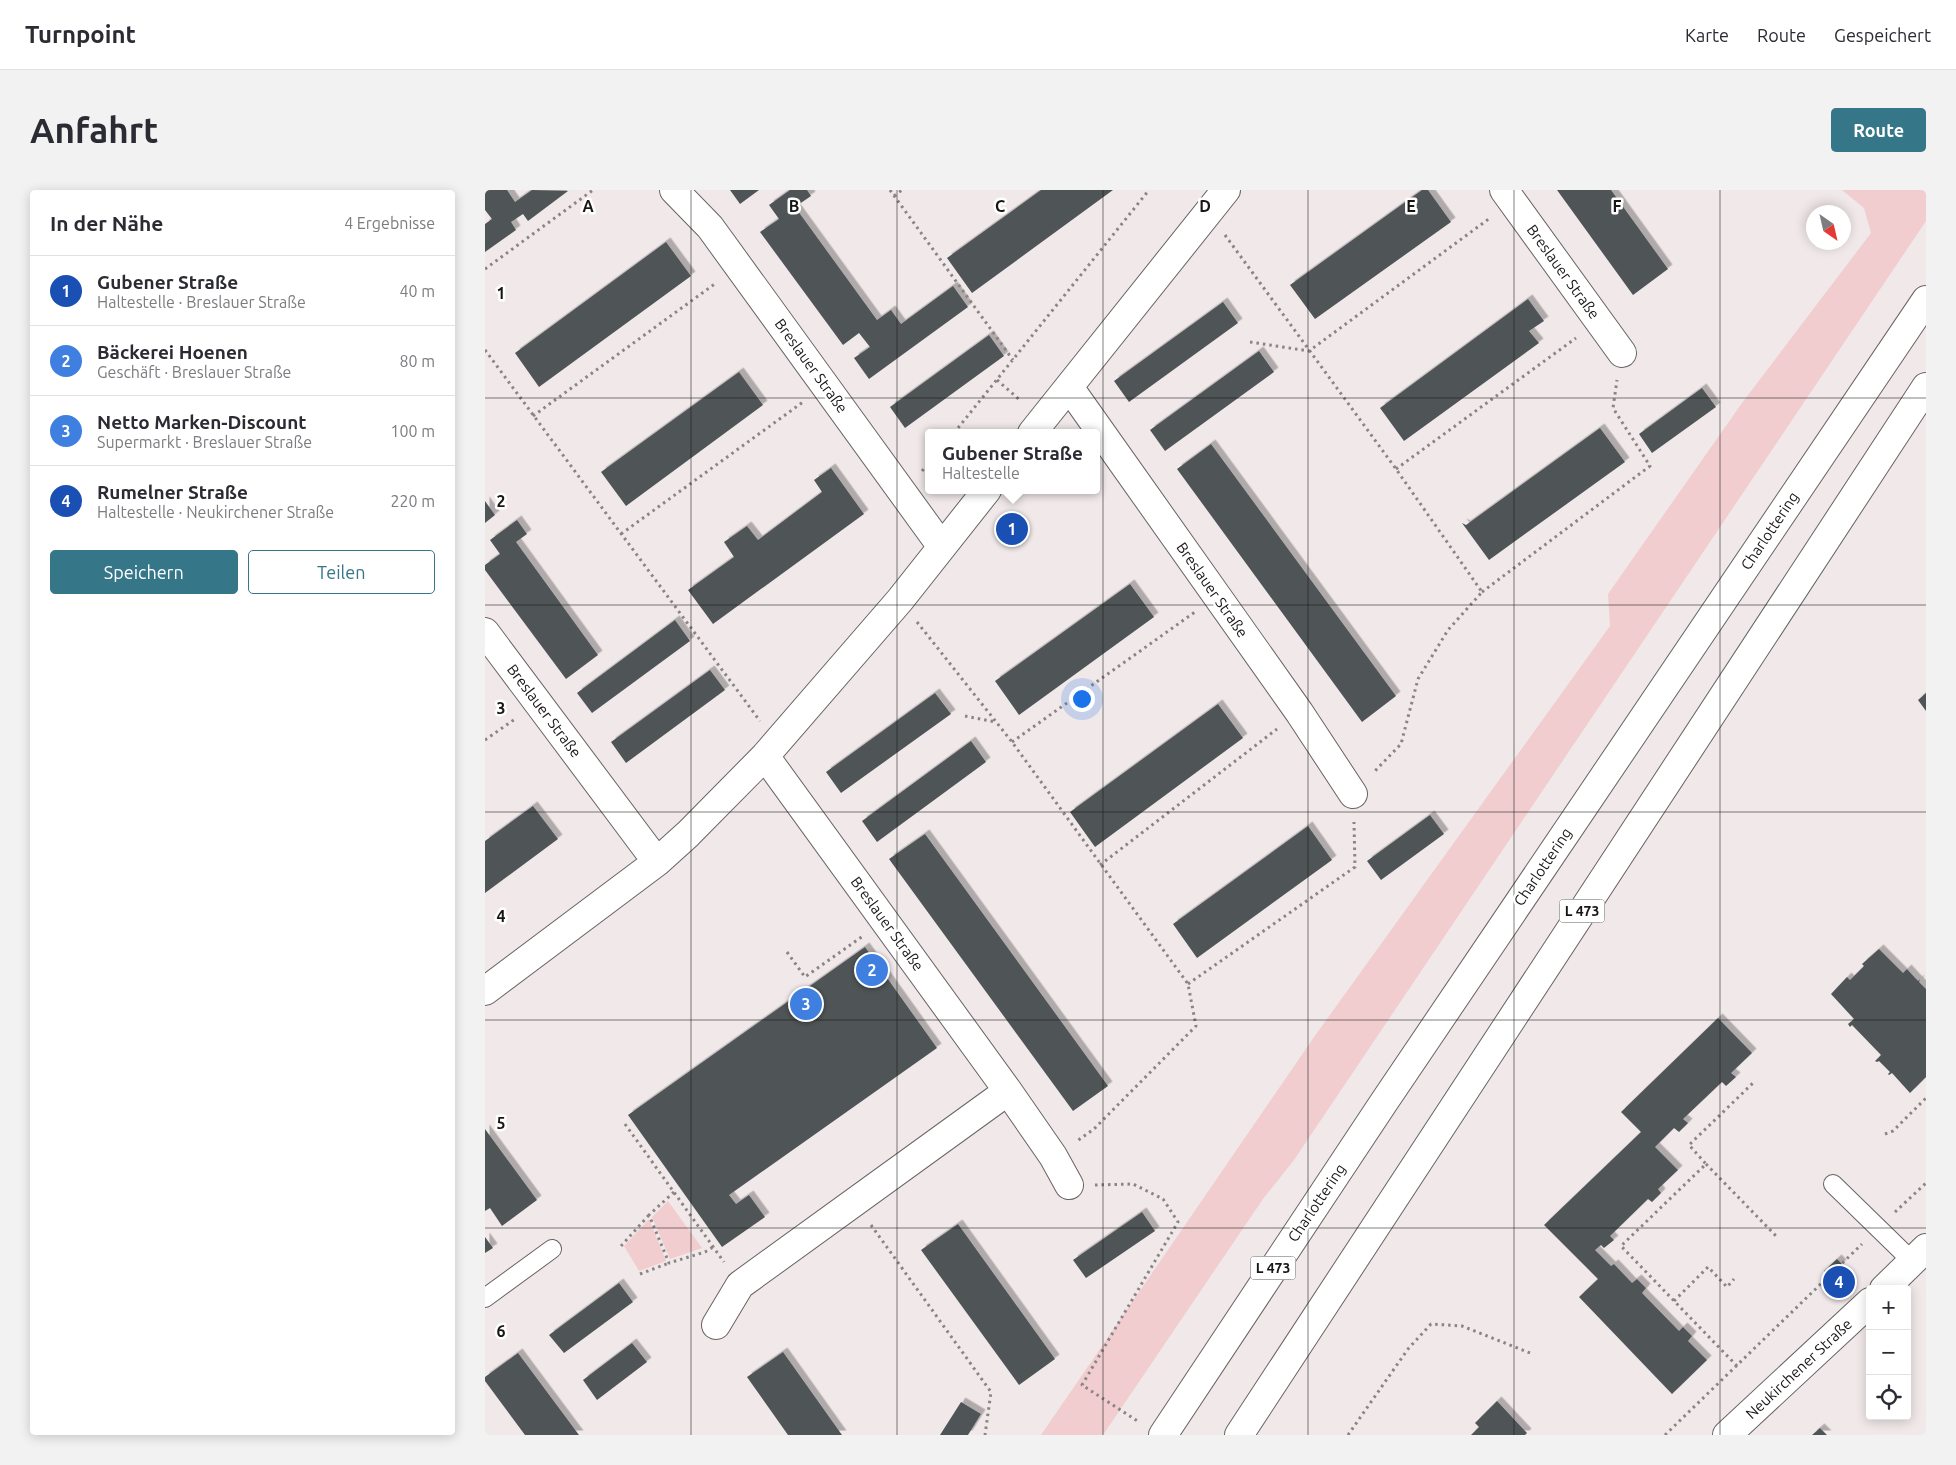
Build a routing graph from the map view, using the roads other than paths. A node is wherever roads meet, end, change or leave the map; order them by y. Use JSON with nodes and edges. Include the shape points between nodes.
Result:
{"nodes":[{"id":1,"x":674,"y":190,"type":"edge"},
{"id":2,"x":1508,"y":196,"type":"edge"},
{"id":3,"x":1212,"y":199,"type":"edge"},
{"id":4,"x":1926,"y":300,"type":"edge"},
{"id":5,"x":1622,"y":353,"type":"road end"},
{"id":6,"x":1069,"y":387,"type":"junction"},
{"id":7,"x":1926,"y":387,"type":"edge"},
{"id":8,"x":1035,"y":429,"type":"edge"},
{"id":9,"x":1099,"y":429,"type":"edge"},
{"id":10,"x":1100,"y":431,"type":"edge"},
{"id":11,"x":984,"y":494,"type":"edge"},
{"id":12,"x":942,"y":547,"type":"junction"},
{"id":13,"x":485,"y":632,"type":"edge"},
{"id":14,"x":771,"y":750,"type":"junction"},
{"id":15,"x":1353,"y":794,"type":"road end"},
{"id":16,"x":657,"y":862,"type":"junction"},
{"id":17,"x":485,"y":990,"type":"edge"},
{"id":18,"x":1008,"y":1091,"type":"junction"},
{"id":19,"x":1833,"y":1184,"type":"dead end"},
{"id":20,"x":1069,"y":1185,"type":"road end"},
{"id":21,"x":552,"y":1249,"type":"dead end"},
{"id":22,"x":1919,"y":1255,"type":"edge"},
{"id":23,"x":1888,"y":1285,"type":"edge"},
{"id":24,"x":485,"y":1298,"type":"edge"},
{"id":25,"x":1866,"y":1306,"type":"edge"},
{"id":26,"x":716,"y":1325,"type":"dead end"},
{"id":27,"x":1153,"y":1430,"type":"edge"},
{"id":28,"x":1239,"y":1435,"type":"edge"},
{"id":29,"x":1727,"y":1435,"type":"edge"}],
"edges":[{"from":1,"to":12,"type":"main road","name":"Breslauer Straße","via":[[710,227]]},
{"from":2,"to":5,"type":"main road","name":"Breslauer Straße"},
{"from":3,"to":6,"type":"main road"},
{"from":4,"to":27,"type":"main road","name":"Charlottering","number":"L 473","via":[[1390,1094]]},
{"from":6,"to":8,"type":"main road"},
{"from":6,"to":9,"type":"main road","name":"Breslauer Straße"},
{"from":7,"to":28,"type":"main road","number":"L 473"},
{"from":10,"to":15,"type":"main road","name":"Breslauer Straße","via":[[1299,712]]},
{"from":11,"to":12,"type":"main road"},
{"from":12,"to":14,"type":"main road"},
{"from":13,"to":16,"type":"main road","name":"Breslauer Straße"},
{"from":14,"to":16,"type":"main road"},
{"from":14,"to":18,"type":"main road","name":"Breslauer Straße","via":[[885,921]]},
{"from":16,"to":17,"type":"main road"},
{"from":18,"to":20,"type":"main road","name":"Breslauer Straße"},
{"from":18,"to":26,"type":"main road","via":[[740,1285]]},
{"from":19,"to":22,"type":"lane","via":[[1879,1228]]},
{"from":21,"to":24,"type":"lane"},
{"from":22,"to":23,"type":"main road"},
{"from":25,"to":29,"type":"main road","name":"Neukirchener Straße"}]}
